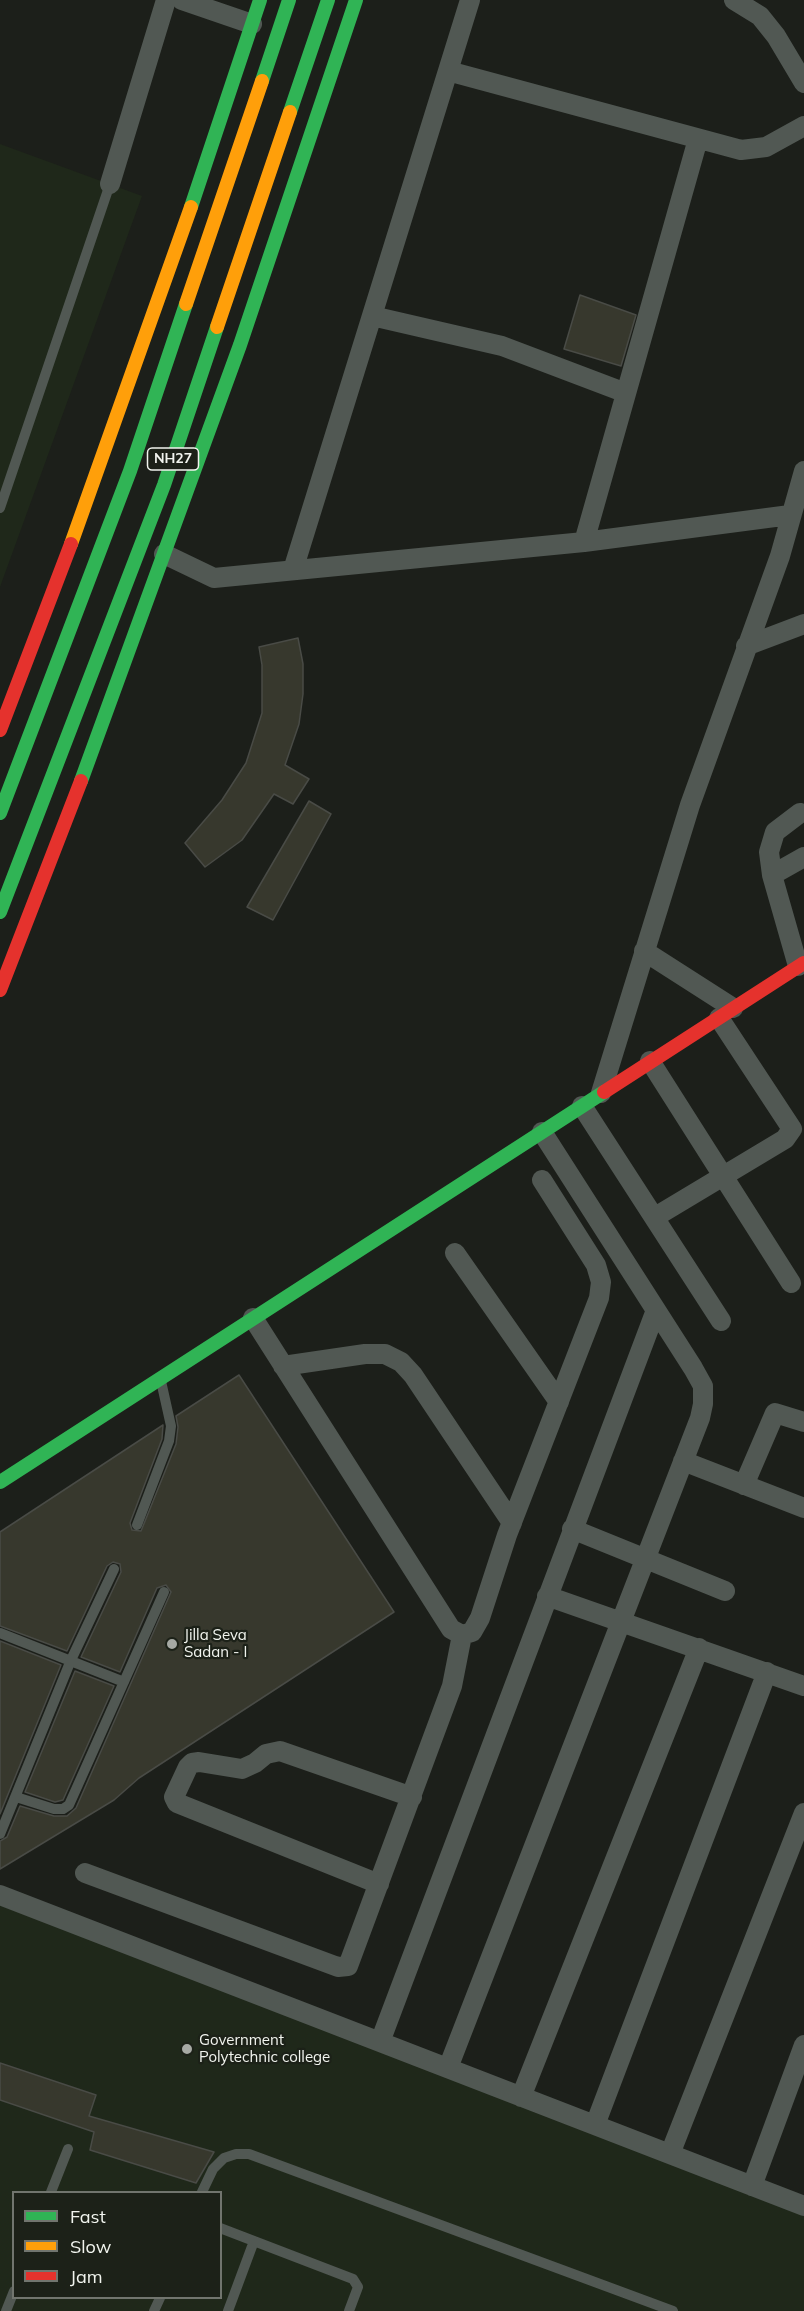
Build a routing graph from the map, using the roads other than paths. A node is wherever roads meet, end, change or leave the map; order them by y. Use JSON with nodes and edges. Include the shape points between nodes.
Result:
{"nodes":[{"id":1,"x":166,"y":0,"type":"edge"},
{"id":2,"x":182,"y":0,"type":"edge"},
{"id":3,"x":260,"y":0,"type":"edge"},
{"id":4,"x":289,"y":0,"type":"edge"},
{"id":5,"x":328,"y":0,"type":"edge"},
{"id":6,"x":356,"y":0,"type":"edge"},
{"id":7,"x":470,"y":0,"type":"edge"},
{"id":8,"x":734,"y":0,"type":"edge"},
{"id":9,"x":252,"y":24,"type":"junction"},
{"id":10,"x":448,"y":71,"type":"junction"},
{"id":11,"x":804,"y":83,"type":"edge"},
{"id":12,"x":804,"y":126,"type":"edge"},
{"id":13,"x":698,"y":139,"type":"junction"},
{"id":14,"x":110,"y":184,"type":"joint"},
{"id":15,"x":372,"y":316,"type":"junction"},
{"id":16,"x":626,"y":393,"type":"junction"},
{"id":17,"x":804,"y":471,"type":"edge"},
{"id":18,"x":796,"y":506,"type":"edge"},
{"id":19,"x":0,"y":508,"type":"edge"},
{"id":20,"x":584,"y":542,"type":"junction"},
{"id":21,"x":164,"y":554,"type":"junction"},
{"id":22,"x":293,"y":570,"type":"junction"},
{"id":23,"x":804,"y":624,"type":"edge"},
{"id":24,"x":746,"y":646,"type":"junction"},
{"id":25,"x":0,"y":730,"type":"edge"},
{"id":26,"x":0,"y":813,"type":"edge"},
{"id":27,"x":800,"y":813,"type":"dead end"},
{"id":28,"x":804,"y":857,"type":"edge"},
{"id":29,"x":772,"y":875,"type":"junction"},
{"id":30,"x":0,"y":912,"type":"edge"},
{"id":31,"x":644,"y":951,"type":"junction"},
{"id":32,"x":801,"y":964,"type":"edge"},
{"id":33,"x":0,"y":990,"type":"edge"},
{"id":34,"x":726,"y":1013,"type":"junction"},
{"id":35,"x":650,"y":1061,"type":"junction"},
{"id":36,"x":602,"y":1093,"type":"junction"},
{"id":37,"x":582,"y":1106,"type":"junction"},
{"id":38,"x":542,"y":1132,"type":"junction"},
{"id":39,"x":723,"y":1177,"type":"junction"},
{"id":40,"x":542,"y":1180,"type":"dead end"},
{"id":41,"x":655,"y":1217,"type":"junction"},
{"id":42,"x":455,"y":1253,"type":"dead end"},
{"id":43,"x":790,"y":1283,"type":"dead end"},
{"id":44,"x":656,"y":1310,"type":"junction"},
{"id":45,"x":253,"y":1318,"type":"junction"},
{"id":46,"x":721,"y":1321,"type":"dead end"},
{"id":47,"x":283,"y":1366,"type":"junction"},
{"id":48,"x":161,"y":1378,"type":"junction"},
{"id":49,"x":559,"y":1402,"type":"junction"},
{"id":50,"x":804,"y":1422,"type":"edge"},
{"id":51,"x":683,"y":1461,"type":"junction"},
{"id":52,"x":0,"y":1482,"type":"edge"},
{"id":53,"x":744,"y":1485,"type":"junction"},
{"id":54,"x":804,"y":1506,"type":"edge"},
{"id":55,"x":512,"y":1523,"type":"junction"},
{"id":56,"x":137,"y":1525,"type":"dead end"},
{"id":57,"x":572,"y":1529,"type":"junction"},
{"id":58,"x":645,"y":1560,"type":"junction"},
{"id":59,"x":114,"y":1569,"type":"dead end"},
{"id":60,"x":164,"y":1592,"type":"dead end"},
{"id":61,"x":725,"y":1592,"type":"dead end"},
{"id":62,"x":547,"y":1596,"type":"junction"},
{"id":63,"x":620,"y":1622,"type":"junction"},
{"id":64,"x":0,"y":1633,"type":"edge"},
{"id":65,"x":462,"y":1635,"type":"junction"},
{"id":66,"x":699,"y":1648,"type":"junction"},
{"id":67,"x":71,"y":1660,"type":"junction"},
{"id":68,"x":767,"y":1672,"type":"junction"},
{"id":69,"x":124,"y":1682,"type":"junction"},
{"id":70,"x":804,"y":1686,"type":"edge"},
{"id":71,"x":16,"y":1797,"type":"junction"},
{"id":72,"x":412,"y":1797,"type":"junction"},
{"id":73,"x":804,"y":1813,"type":"edge"},
{"id":74,"x":0,"y":1834,"type":"edge"},
{"id":75,"x":85,"y":1873,"type":"dead end"},
{"id":76,"x":379,"y":1884,"type":"junction"},
{"id":77,"x":0,"y":1895,"type":"edge"},
{"id":78,"x":380,"y":2042,"type":"junction"},
{"id":79,"x":804,"y":2044,"type":"edge"},
{"id":80,"x":448,"y":2068,"type":"junction"},
{"id":81,"x":521,"y":2097,"type":"junction"},
{"id":82,"x":595,"y":2125,"type":"junction"},
{"id":83,"x":68,"y":2149,"type":"dead end"},
{"id":84,"x":670,"y":2154,"type":"junction"},
{"id":85,"x":752,"y":2186,"type":"junction"},
{"id":86,"x":52,"y":2191,"type":"edge"},
{"id":87,"x":203,"y":2191,"type":"edge"},
{"id":88,"x":804,"y":2206,"type":"edge"},
{"id":89,"x":222,"y":2229,"type":"edge"},
{"id":90,"x":255,"y":2241,"type":"junction"},
{"id":91,"x":12,"y":2296,"type":"edge"},
{"id":92,"x":6,"y":2311,"type":"edge"},
{"id":93,"x":228,"y":2311,"type":"edge"},
{"id":94,"x":349,"y":2311,"type":"edge"},
{"id":95,"x":673,"y":2311,"type":"edge"}],
"edges":[{"from":1,"to":14,"type":"street"},
{"from":2,"to":9,"type":"street"},
{"from":3,"to":9,"type":"main road"},
{"from":4,"to":26,"type":"main road","number":"NH27","via":[[130,471]]},
{"from":5,"to":30,"type":"main road","number":"NH27","via":[[164,485]]},
{"from":6,"to":21,"type":"main road","via":[[240,345]]},
{"from":7,"to":10,"type":"street"},
{"from":8,"to":11,"type":"street","via":[[760,16]]},
{"from":9,"to":25,"type":"main road","via":[[163,290]]},
{"from":10,"to":13,"type":"street"},
{"from":10,"to":15,"type":"street"},
{"from":12,"to":13,"type":"street","via":[[766,147],[741,150]]},
{"from":13,"to":16,"type":"street"},
{"from":14,"to":19,"type":"lane"},
{"from":15,"to":16,"type":"street","via":[[502,346]]},
{"from":15,"to":22,"type":"street"},
{"from":16,"to":20,"type":"street"},
{"from":17,"to":18,"type":"street"},
{"from":18,"to":20,"type":"street"},
{"from":18,"to":24,"type":"street"},
{"from":20,"to":22,"type":"street"},
{"from":21,"to":22,"type":"street","via":[[214,578]]},
{"from":21,"to":33,"type":"main road"},
{"from":23,"to":24,"type":"street"},
{"from":24,"to":31,"type":"street"},
{"from":27,"to":29,"type":"street","via":[[775,832],[769,852]]},
{"from":28,"to":29,"type":"street"},
{"from":29,"to":32,"type":"street"},
{"from":31,"to":34,"type":"street"},
{"from":31,"to":36,"type":"street"},
{"from":32,"to":34,"type":"main road"},
{"from":34,"to":35,"type":"main road"},
{"from":34,"to":39,"type":"street","via":[[792,1129],[785,1139]]},
{"from":35,"to":36,"type":"main road"},
{"from":35,"to":39,"type":"street"},
{"from":36,"to":37,"type":"main road"},
{"from":37,"to":38,"type":"main road"},
{"from":37,"to":41,"type":"street"},
{"from":38,"to":44,"type":"street"},
{"from":38,"to":45,"type":"main road"},
{"from":39,"to":41,"type":"street"},
{"from":39,"to":43,"type":"street"},
{"from":40,"to":49,"type":"street","via":[[596,1265],[601,1282],[600,1298]]},
{"from":41,"to":46,"type":"street"},
{"from":42,"to":49,"type":"street"},
{"from":44,"to":51,"type":"street","via":[[703,1386],[700,1418]]},
{"from":44,"to":57,"type":"street"},
{"from":45,"to":47,"type":"street"},
{"from":45,"to":48,"type":"main road"},
{"from":47,"to":55,"type":"street","via":[[365,1354],[385,1354],[401,1362]]},
{"from":47,"to":65,"type":"street","via":[[451,1629]]},
{"from":48,"to":52,"type":"main road"},
{"from":48,"to":56,"type":"lane","via":[[171,1426],[169,1441]]},
{"from":49,"to":55,"type":"street"},
{"from":50,"to":53,"type":"street","via":[[775,1413]]},
{"from":51,"to":53,"type":"street"},
{"from":51,"to":58,"type":"street"},
{"from":53,"to":54,"type":"street"},
{"from":55,"to":65,"type":"street","via":[[480,1618],[472,1632]]},
{"from":57,"to":58,"type":"street"},
{"from":57,"to":62,"type":"street"},
{"from":58,"to":61,"type":"street"},
{"from":58,"to":63,"type":"street"},
{"from":59,"to":67,"type":"lane"},
{"from":60,"to":69,"type":"lane"},
{"from":62,"to":63,"type":"street"},
{"from":62,"to":78,"type":"street"},
{"from":63,"to":66,"type":"street"},
{"from":63,"to":80,"type":"street"},
{"from":64,"to":67,"type":"lane"},
{"from":65,"to":72,"type":"street","via":[[452,1686]]},
{"from":66,"to":68,"type":"street"},
{"from":66,"to":81,"type":"street"},
{"from":67,"to":69,"type":"lane"},
{"from":67,"to":71,"type":"lane"},
{"from":68,"to":70,"type":"street"},
{"from":68,"to":82,"type":"street"},
{"from":69,"to":71,"type":"lane","via":[[69,1805],[54,1809]]},
{"from":71,"to":74,"type":"lane"},
{"from":72,"to":76,"type":"street"},
{"from":72,"to":76,"type":"street","via":[[273,1751],[242,1769],[192,1763],[174,1797],[177,1803]]},
{"from":73,"to":84,"type":"street"},
{"from":75,"to":76,"type":"street","via":[[338,1968],[348,1966],[352,1958]]},
{"from":77,"to":78,"type":"street"},
{"from":78,"to":80,"type":"street"},
{"from":79,"to":85,"type":"street"},
{"from":80,"to":81,"type":"street"},
{"from":81,"to":82,"type":"street"},
{"from":82,"to":84,"type":"street"},
{"from":83,"to":86,"type":"lane"},
{"from":84,"to":85,"type":"street"},
{"from":85,"to":88,"type":"street"},
{"from":87,"to":95,"type":"lane","via":[[213,2169],[224,2158],[249,2154]]},
{"from":89,"to":90,"type":"lane"},
{"from":90,"to":93,"type":"lane"},
{"from":90,"to":94,"type":"lane","via":[[353,2279],[358,2287]]},
{"from":91,"to":92,"type":"lane"}]}
